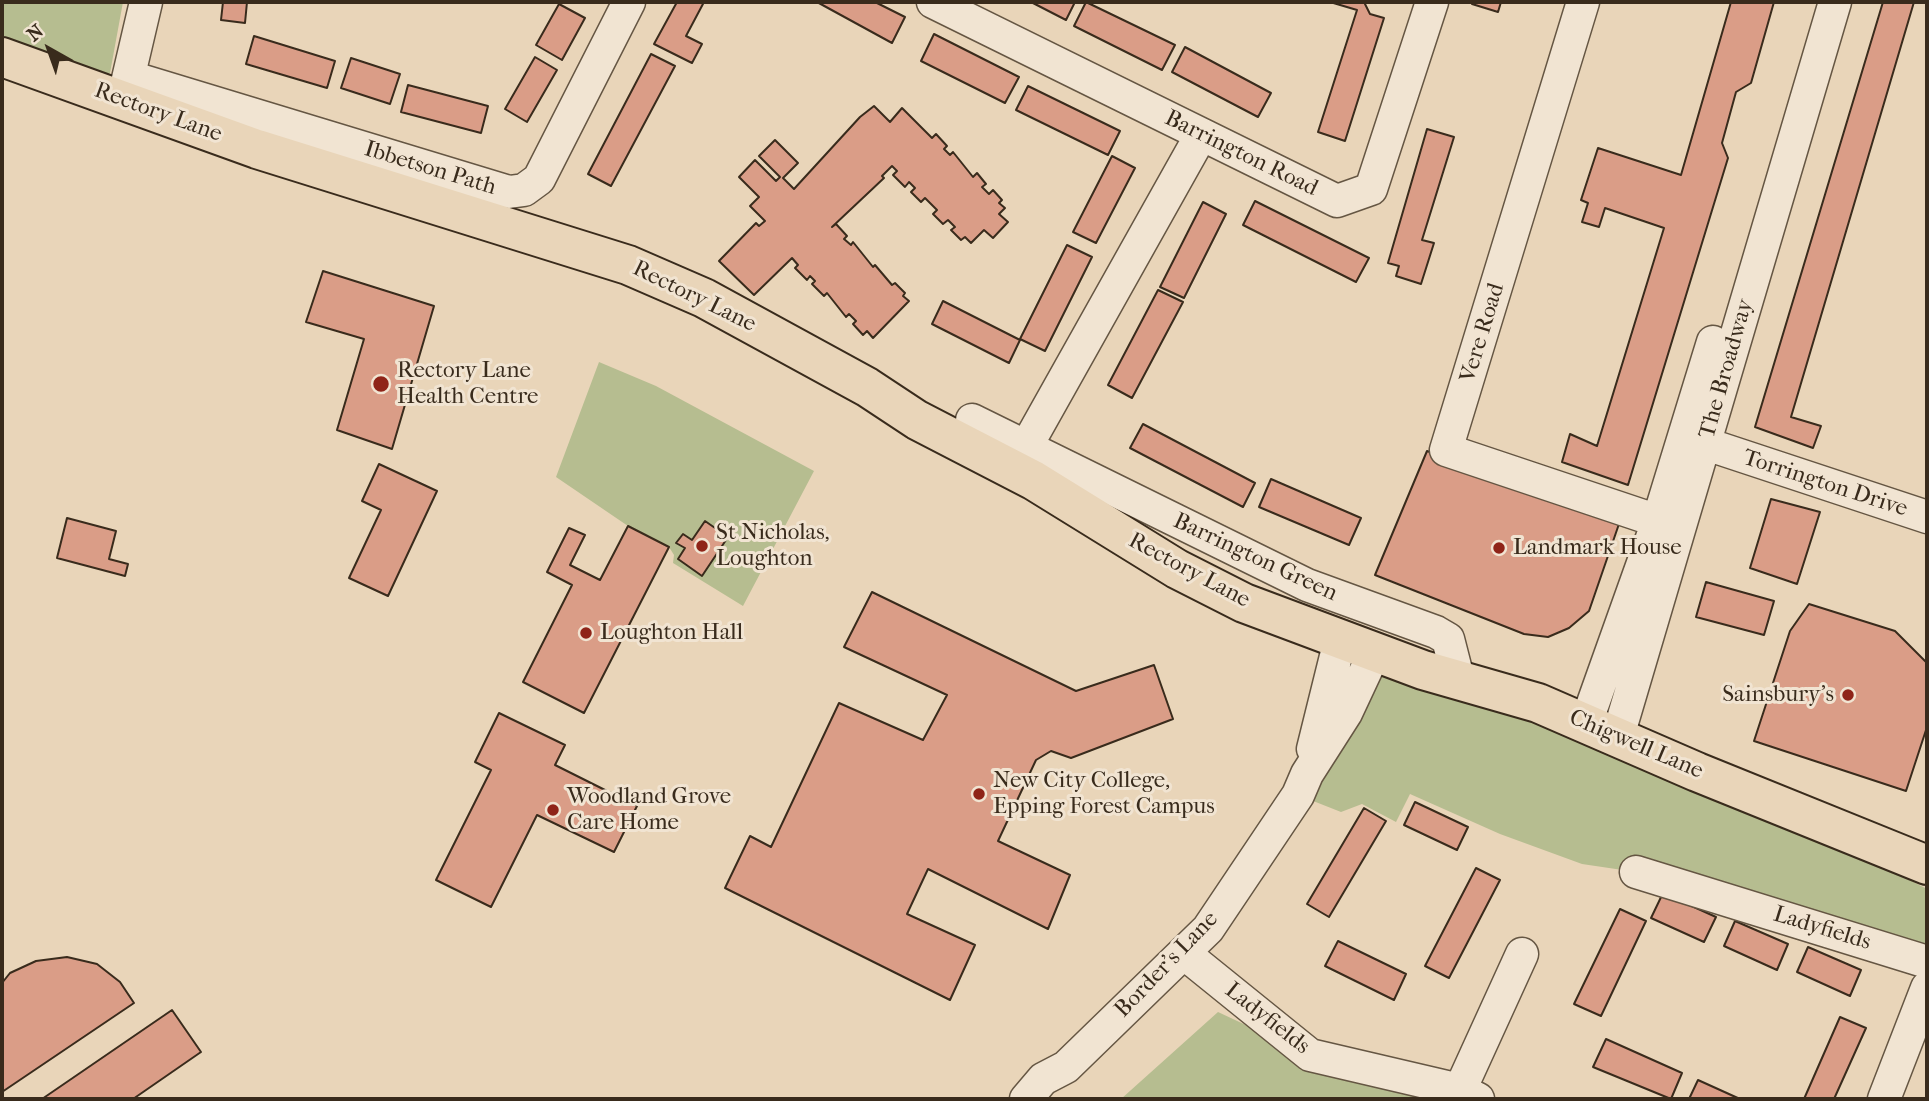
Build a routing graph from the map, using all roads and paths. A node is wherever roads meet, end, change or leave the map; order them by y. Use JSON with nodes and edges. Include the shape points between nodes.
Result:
{"nodes":[{"id":1,"x":146,"y":2,"type":"edge"},
{"id":2,"x":629,"y":2,"type":"edge"},
{"id":3,"x":934,"y":2,"type":"edge"},
{"id":4,"x":1432,"y":2,"type":"edge"},
{"id":5,"x":1583,"y":2,"type":"edge"},
{"id":6,"x":1817,"y":2,"type":"edge"},
{"id":7,"x":1835,"y":2,"type":"edge"},
{"id":8,"x":2,"y":57,"type":"edge"},
{"id":9,"x":127,"y":89,"type":"junction"},
{"id":10,"x":1201,"y":135,"type":"junction"},
{"id":11,"x":972,"y":420,"type":"dead end"},
{"id":12,"x":1694,"y":440,"type":"junction"},
{"id":13,"x":1026,"y":447,"type":"junction"},
{"id":14,"x":1927,"y":517,"type":"edge"},
{"id":15,"x":1658,"y":521,"type":"junction"},
{"id":16,"x":1340,"y":639,"type":"junction"},
{"id":17,"x":1376,"y":652,"type":"junction"},
{"id":18,"x":1459,"y":681,"type":"junction"},
{"id":19,"x":1602,"y":729,"type":"junction"},
{"id":20,"x":1307,"y":774,"type":"junction"},
{"id":21,"x":1927,"y":865,"type":"edge"},
{"id":22,"x":1636,"y":872,"type":"dead end"},
{"id":23,"x":1185,"y":954,"type":"junction"},
{"id":24,"x":1522,"y":954,"type":"dead end"},
{"id":25,"x":1927,"y":962,"type":"edge"},
{"id":26,"x":1927,"y":988,"type":"edge"},
{"id":27,"x":1469,"y":1095,"type":"edge"},
{"id":28,"x":1026,"y":1099,"type":"edge"},
{"id":29,"x":1884,"y":1099,"type":"edge"}],
"edges":[{"from":1,"to":9,"type":"street"},
{"from":2,"to":9,"type":"street","name":"Ibbetson Path","via":[[538,179],[524,190],[509,192]]},
{"from":3,"to":10,"type":"street","name":"Barrington Road"},
{"from":4,"to":10,"type":"street","name":"Barrington Road","via":[[1371,189],[1337,201]]},
{"from":5,"to":15,"type":"street","name":"Vere Road","via":[[1446,450]]},
{"from":6,"to":12,"type":"street","name":"The Broadway"},
{"from":7,"to":12,"type":"street","name":"The Broadway"},
{"from":8,"to":9,"type":"main road","name":"Rectory Lane"},
{"from":9,"to":16,"type":"main road","name":"Rectory Lane","via":[[257,149],[628,265],[692,292],[1033,480],[1177,569],[1244,603]]},
{"from":10,"to":13,"type":"street"},
{"from":11,"to":13,"type":"street","name":"Barrington Green"},
{"from":12,"to":14,"type":"street","name":"Torrington Drive"},
{"from":12,"to":15,"type":"street","name":"The Broadway"},
{"from":12,"to":19,"type":"street","name":"The Broadway"},
{"from":13,"to":18,"type":"street","name":"Barrington Green","via":[[1307,585],[1436,632],[1448,639]]},
{"from":15,"to":19,"type":"street","name":"The Broadway","via":[[1611,659]]},
{"from":16,"to":17,"type":"main road","name":"Chigwell Lane"},
{"from":16,"to":20,"type":"street","name":"Border's Lane"},
{"from":17,"to":18,"type":"main road","name":"Chigwell Lane"},
{"from":17,"to":20,"type":"street","name":"Border's Lane","via":[[1346,713]]},
{"from":18,"to":19,"type":"main road","name":"Chigwell Lane","via":[[1521,697]]},
{"from":19,"to":21,"type":"main road","name":"Chigwell Lane"},
{"from":20,"to":23,"type":"street","name":"Border's Lane","via":[[1298,795],[1208,929]]},
{"from":22,"to":25,"type":"street","name":"Ladyfields"},
{"from":23,"to":27,"type":"street","name":"Ladyfields","via":[[1310,1055]]},
{"from":23,"to":28,"type":"street","name":"Border's Lane"},
{"from":24,"to":27,"type":"street"},
{"from":26,"to":29,"type":"street"}]}
